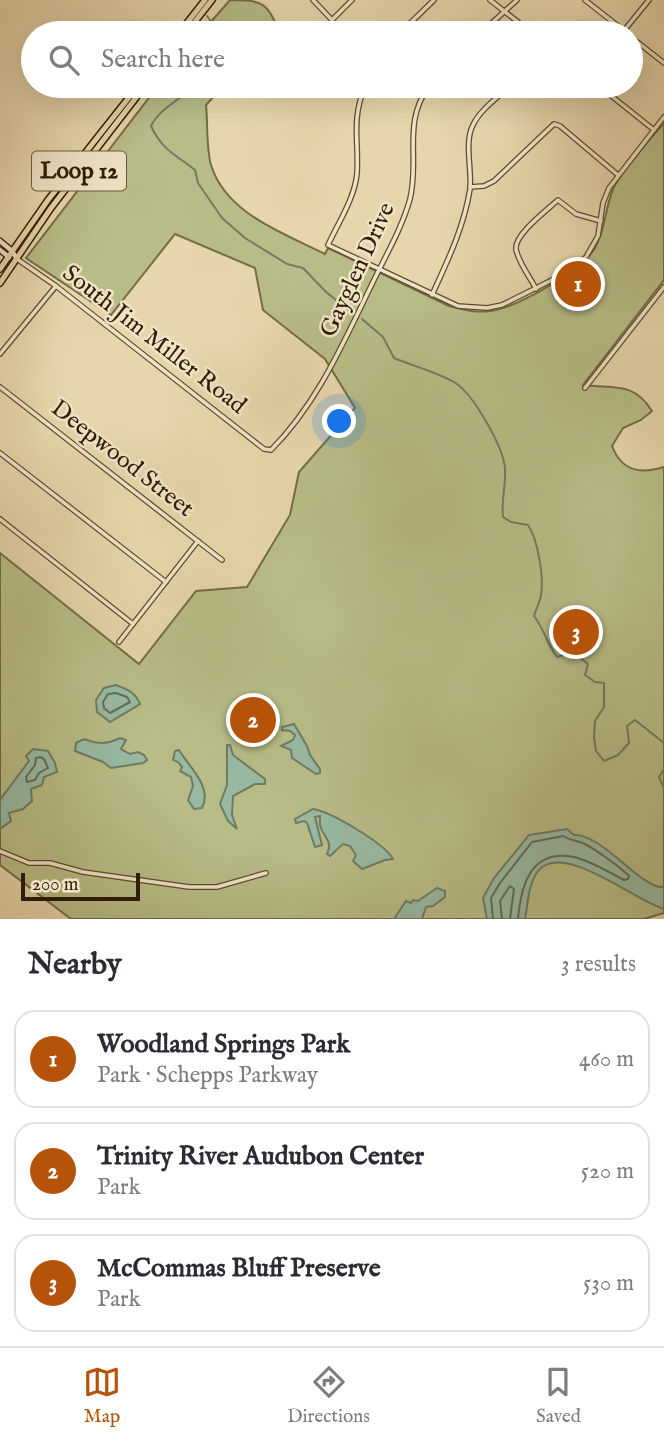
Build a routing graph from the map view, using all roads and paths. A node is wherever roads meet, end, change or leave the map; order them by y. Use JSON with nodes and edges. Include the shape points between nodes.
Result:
{"nodes":[{"id":1,"x":205,"y":0,"type":"edge"},
{"id":2,"x":212,"y":0,"type":"edge"},
{"id":3,"x":313,"y":0,"type":"edge"},
{"id":4,"x":352,"y":0,"type":"edge"},
{"id":5,"x":434,"y":0,"type":"edge"},
{"id":6,"x":490,"y":0,"type":"edge"},
{"id":7,"x":517,"y":0,"type":"edge"},
{"id":8,"x":585,"y":0,"type":"edge"},
{"id":9,"x":649,"y":0,"type":"edge"},
{"id":10,"x":504,"y":11,"type":"junction"},
{"id":11,"x":188,"y":21,"type":"edge"},
{"id":12,"x":195,"y":21,"type":"edge"},
{"id":13,"x":412,"y":21,"type":"edge"},
{"id":14,"x":494,"y":21,"type":"edge"},
{"id":15,"x":517,"y":21,"type":"edge"},
{"id":16,"x":610,"y":21,"type":"edge"},
{"id":17,"x":633,"y":21,"type":"edge"},
{"id":18,"x":643,"y":46,"type":"edge"},
{"id":19,"x":664,"y":63,"type":"edge"},
{"id":20,"x":129,"y":98,"type":"edge"},
{"id":21,"x":136,"y":98,"type":"edge"},
{"id":22,"x":361,"y":98,"type":"edge"},
{"id":23,"x":423,"y":98,"type":"edge"},
{"id":24,"x":498,"y":98,"type":"edge"},
{"id":25,"x":614,"y":98,"type":"edge"},
{"id":26,"x":664,"y":117,"type":"edge"},
{"id":27,"x":654,"y":130,"type":"junction"},
{"id":28,"x":618,"y":175,"type":"junction"},
{"id":29,"x":470,"y":187,"type":"junction"},
{"id":30,"x":601,"y":220,"type":"junction"},
{"id":31,"x":0,"y":241,"type":"edge"},
{"id":32,"x":0,"y":250,"type":"edge"},
{"id":33,"x":12,"y":251,"type":"junction"},
{"id":34,"x":8,"y":257,"type":"junction"},
{"id":35,"x":17,"y":259,"type":"junction"},
{"id":36,"x":0,"y":269,"type":"edge"},
{"id":37,"x":379,"y":270,"type":"junction"},
{"id":38,"x":0,"y":283,"type":"edge"},
{"id":39,"x":56,"y":286,"type":"junction"},
{"id":40,"x":664,"y":286,"type":"edge"},
{"id":41,"x":536,"y":289,"type":"junction"},
{"id":42,"x":432,"y":295,"type":"junction"},
{"id":43,"x":0,"y":354,"type":"edge"},
{"id":44,"x":0,"y":387,"type":"edge"},
{"id":45,"x":585,"y":388,"type":"dead end"},
{"id":46,"x":268,"y":450,"type":"joint"},
{"id":47,"x":0,"y":453,"type":"edge"},
{"id":48,"x":0,"y":519,"type":"edge"},
{"id":49,"x":198,"y":541,"type":"junction"},
{"id":50,"x":222,"y":560,"type":"dead end"},
{"id":51,"x":166,"y":582,"type":"junction"},
{"id":52,"x":133,"y":624,"type":"junction"},
{"id":53,"x":120,"y":642,"type":"dead end"},
{"id":54,"x":0,"y":851,"type":"edge"},
{"id":55,"x":266,"y":873,"type":"dead end"}],
"edges":[{"from":1,"to":11,"type":"main road"},
{"from":2,"to":12,"type":"main road"},
{"from":3,"to":4,"type":"street","via":[[332,20]]},
{"from":5,"to":13,"type":"street"},
{"from":6,"to":10,"type":"street"},
{"from":7,"to":10,"type":"street"},
{"from":8,"to":16,"type":"street"},
{"from":9,"to":17,"type":"street"},
{"from":10,"to":14,"type":"street"},
{"from":10,"to":15,"type":"street"},
{"from":18,"to":19,"type":"street"},
{"from":20,"to":33,"type":"main road","number":"Loop 12"},
{"from":21,"to":35,"type":"main road","number":"Loop 12","via":[[69,182]]},
{"from":22,"to":37,"type":"street","via":[[355,128],[354,187],[328,245]]},
{"from":23,"to":37,"type":"street","name":"Gayglen Drive","via":[[414,116],[411,196]]},
{"from":24,"to":29,"type":"street","via":[[472,126]]},
{"from":25,"to":27,"type":"street"},
{"from":26,"to":27,"type":"street"},
{"from":27,"to":28,"type":"street"},
{"from":28,"to":29,"type":"street","via":[[554,124],[494,181]]},
{"from":28,"to":30,"type":"street","via":[[606,195]]},
{"from":29,"to":42,"type":"street","via":[[460,232]]},
{"from":30,"to":41,"type":"street","via":[[595,245],[586,257]]},
{"from":30,"to":41,"type":"street","via":[[584,218],[558,200],[523,232],[517,239],[517,252]]},
{"from":31,"to":33,"type":"main road"},
{"from":32,"to":34,"type":"main road"},
{"from":33,"to":34,"type":"main road","number":"Loop 12"},
{"from":33,"to":35,"type":"main road"},
{"from":34,"to":35,"type":"main road"},
{"from":34,"to":36,"type":"main road","number":"Loop 12"},
{"from":35,"to":38,"type":"main road","number":"Loop 12"},
{"from":35,"to":39,"type":"street","name":"South Jim Miller Road"},
{"from":37,"to":42,"type":"street"},
{"from":37,"to":46,"type":"street","name":"Gayglen Drive","via":[[322,385]]},
{"from":39,"to":43,"type":"street"},
{"from":39,"to":46,"type":"street","name":"South Jim Miller Road"},
{"from":40,"to":45,"type":"street"},
{"from":41,"to":42,"type":"street","via":[[487,308],[458,306]]},
{"from":44,"to":49,"type":"street","name":"Deepwood Street"},
{"from":47,"to":51,"type":"street"},
{"from":48,"to":52,"type":"street"},
{"from":49,"to":50,"type":"street","name":"Deepwood Street"},
{"from":49,"to":51,"type":"street"},
{"from":51,"to":52,"type":"street"},
{"from":52,"to":53,"type":"street"},
{"from":54,"to":55,"type":"street","via":[[29,863],[189,887],[217,887]]}]}
